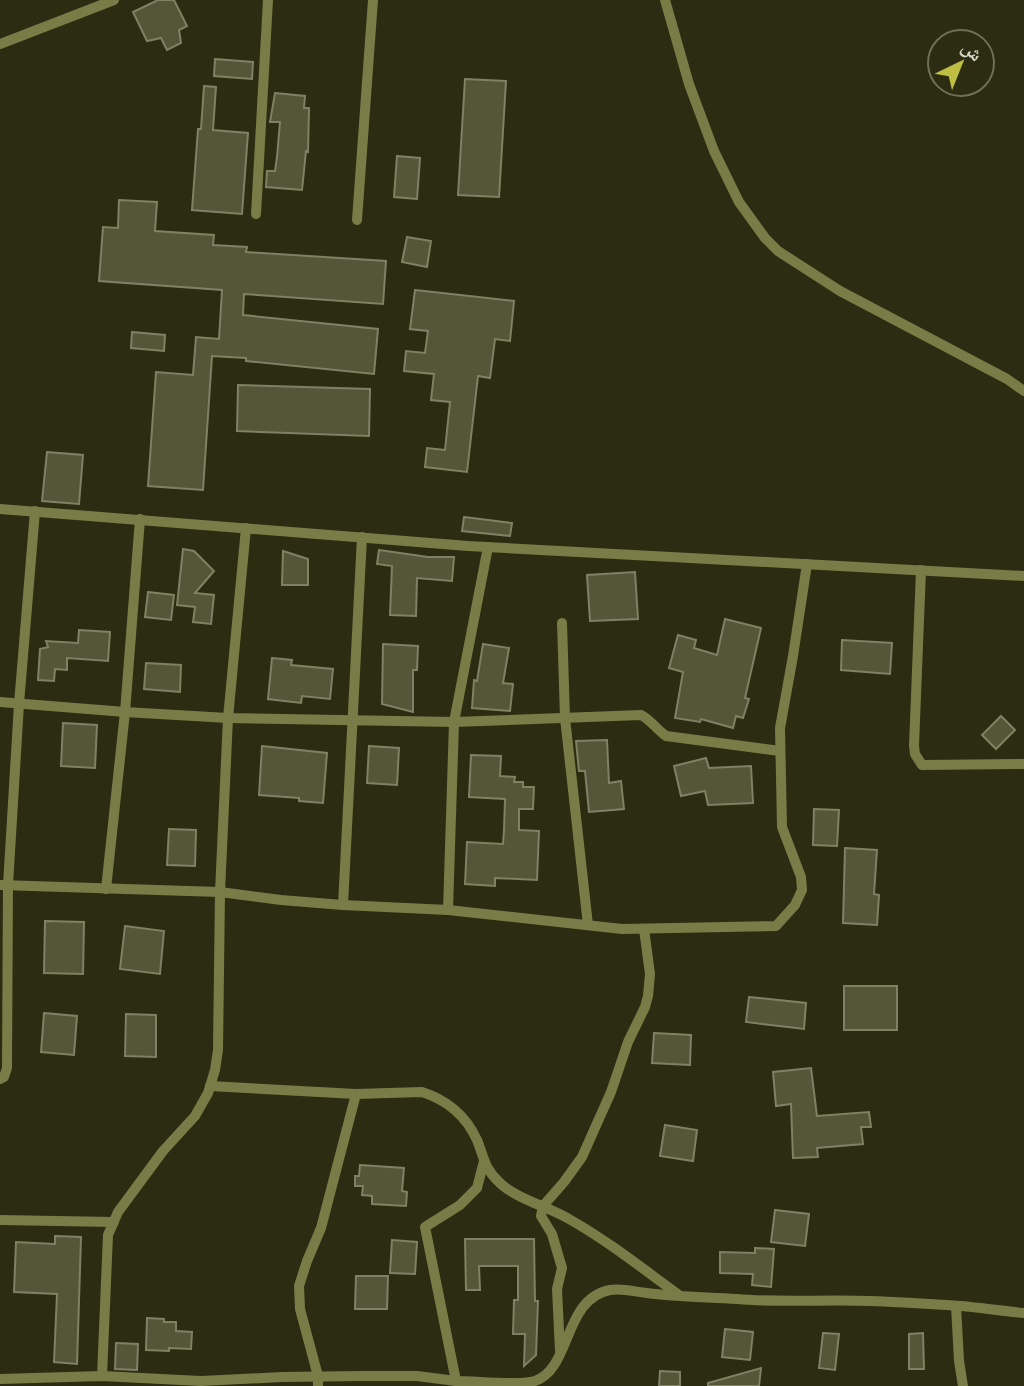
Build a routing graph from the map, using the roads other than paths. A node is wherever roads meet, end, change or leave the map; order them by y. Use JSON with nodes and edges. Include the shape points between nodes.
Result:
{"nodes":[{"id":1,"x":114,"y":0,"type":"edge"},
{"id":2,"x":268,"y":0,"type":"edge"},
{"id":3,"x":373,"y":0,"type":"edge"},
{"id":4,"x":665,"y":0,"type":"edge"},
{"id":5,"x":0,"y":44,"type":"edge"},
{"id":6,"x":256,"y":214,"type":"dead end"},
{"id":7,"x":357,"y":220,"type":"dead end"},
{"id":8,"x":1024,"y":391,"type":"edge"},
{"id":9,"x":0,"y":509,"type":"edge"},
{"id":10,"x":35,"y":511,"type":"junction"},
{"id":11,"x":140,"y":519,"type":"junction"},
{"id":12,"x":246,"y":528,"type":"junction"},
{"id":13,"x":362,"y":537,"type":"junction"},
{"id":14,"x":488,"y":547,"type":"junction"},
{"id":15,"x":807,"y":564,"type":"junction"},
{"id":16,"x":921,"y":570,"type":"junction"},
{"id":17,"x":1024,"y":576,"type":"edge"},
{"id":18,"x":562,"y":623,"type":"dead end"},
{"id":19,"x":0,"y":702,"type":"edge"},
{"id":20,"x":19,"y":704,"type":"junction"},
{"id":21,"x":125,"y":712,"type":"junction"},
{"id":22,"x":228,"y":718,"type":"junction"},
{"id":23,"x":565,"y":718,"type":"junction"},
{"id":24,"x":352,"y":720,"type":"junction"},
{"id":25,"x":454,"y":722,"type":"junction"},
{"id":26,"x":780,"y":751,"type":"junction"},
{"id":27,"x":1024,"y":764,"type":"edge"},
{"id":28,"x":4,"y":885,"type":"edge"},
{"id":29,"x":106,"y":889,"type":"junction"},
{"id":30,"x":220,"y":892,"type":"junction"},
{"id":31,"x":343,"y":905,"type":"junction"},
{"id":32,"x":448,"y":909,"type":"junction"},
{"id":33,"x":588,"y":925,"type":"junction"},
{"id":34,"x":644,"y":929,"type":"junction"},
{"id":35,"x":0,"y":1079,"type":"edge"},
{"id":36,"x":210,"y":1086,"type":"junction"},
{"id":37,"x":356,"y":1094,"type":"junction"},
{"id":38,"x":484,"y":1161,"type":"junction"},
{"id":39,"x":543,"y":1206,"type":"junction"},
{"id":40,"x":0,"y":1220,"type":"edge"},
{"id":41,"x":114,"y":1222,"type":"junction"},
{"id":42,"x":679,"y":1295,"type":"junction"},
{"id":43,"x":956,"y":1306,"type":"junction"},
{"id":44,"x":1024,"y":1313,"type":"edge"},
{"id":45,"x":561,"y":1354,"type":"junction"},
{"id":46,"x":102,"y":1376,"type":"junction"},
{"id":47,"x":416,"y":1376,"type":"junction"},
{"id":48,"x":0,"y":1379,"type":"edge"},
{"id":49,"x":79,"y":1381,"type":"edge"},
{"id":50,"x":318,"y":1381,"type":"edge"},
{"id":51,"x":456,"y":1381,"type":"junction"},
{"id":52,"x":426,"y":1386,"type":"edge"},
{"id":53,"x":963,"y":1386,"type":"edge"}],
"edges":[{"from":1,"to":5,"type":"street"},
{"from":2,"to":6,"type":"street"},
{"from":3,"to":7,"type":"street"},
{"from":4,"to":8,"type":"street","via":[[714,151],[739,202],[765,237],[778,251],[840,291]]},
{"from":9,"to":10,"type":"street"},
{"from":10,"to":11,"type":"street"},
{"from":10,"to":20,"type":"street"},
{"from":11,"to":12,"type":"street"},
{"from":11,"to":21,"type":"street"},
{"from":12,"to":13,"type":"street"},
{"from":12,"to":22,"type":"street"},
{"from":13,"to":14,"type":"street"},
{"from":13,"to":24,"type":"street"},
{"from":14,"to":15,"type":"street"},
{"from":14,"to":25,"type":"street"},
{"from":15,"to":16,"type":"street"},
{"from":15,"to":26,"type":"street"},
{"from":16,"to":17,"type":"street"},
{"from":16,"to":27,"type":"street","via":[[915,754],[922,765]]},
{"from":18,"to":23,"type":"street"},
{"from":19,"to":20,"type":"street"},
{"from":20,"to":21,"type":"street"},
{"from":20,"to":28,"type":"street"},
{"from":21,"to":22,"type":"street"},
{"from":21,"to":29,"type":"street"},
{"from":22,"to":24,"type":"street"},
{"from":22,"to":30,"type":"street"},
{"from":23,"to":25,"type":"street"},
{"from":23,"to":26,"type":"street","via":[[641,715],[666,736]]},
{"from":23,"to":33,"type":"street"},
{"from":24,"to":25,"type":"street"},
{"from":24,"to":31,"type":"street"},
{"from":25,"to":32,"type":"street"},
{"from":26,"to":34,"type":"street","via":[[782,827],[801,877],[802,890],[795,905],[776,926]]},
{"from":28,"to":29,"type":"street"},
{"from":28,"to":35,"type":"street","via":[[7,1068]]},
{"from":29,"to":30,"type":"street"},
{"from":30,"to":31,"type":"street"},
{"from":30,"to":36,"type":"street","via":[[218,1050]]},
{"from":31,"to":32,"type":"street"},
{"from":32,"to":33,"type":"street"},
{"from":33,"to":34,"type":"street"},
{"from":34,"to":39,"type":"street","via":[[650,974],[645,1007],[582,1157]]},
{"from":36,"to":37,"type":"street"},
{"from":36,"to":41,"type":"street","via":[[195,1116],[163,1151]]},
{"from":37,"to":38,"type":"street","via":[[422,1092],[442,1100],[459,1112]]},
{"from":37,"to":50,"type":"street","via":[[321,1228],[299,1286],[300,1309]]},
{"from":38,"to":39,"type":"street","via":[[500,1184]]},
{"from":38,"to":51,"type":"street","via":[[477,1188],[425,1227]]},
{"from":39,"to":42,"type":"street","via":[[596,1235]]},
{"from":39,"to":45,"type":"street","via":[[541,1216],[562,1268],[557,1289]]},
{"from":40,"to":41,"type":"street"},
{"from":41,"to":46,"type":"street","via":[[108,1235]]},
{"from":42,"to":43,"type":"street"},
{"from":42,"to":45,"type":"street","via":[[623,1289],[594,1298],[581,1308]]},
{"from":43,"to":44,"type":"street"},
{"from":43,"to":53,"type":"street"},
{"from":45,"to":51,"type":"street","via":[[539,1380],[524,1384]]},
{"from":46,"to":49,"type":"street"},
{"from":46,"to":50,"type":"street"},
{"from":47,"to":50,"type":"street"},
{"from":47,"to":51,"type":"street"},
{"from":47,"to":52,"type":"street"},
{"from":48,"to":49,"type":"street"}]}
